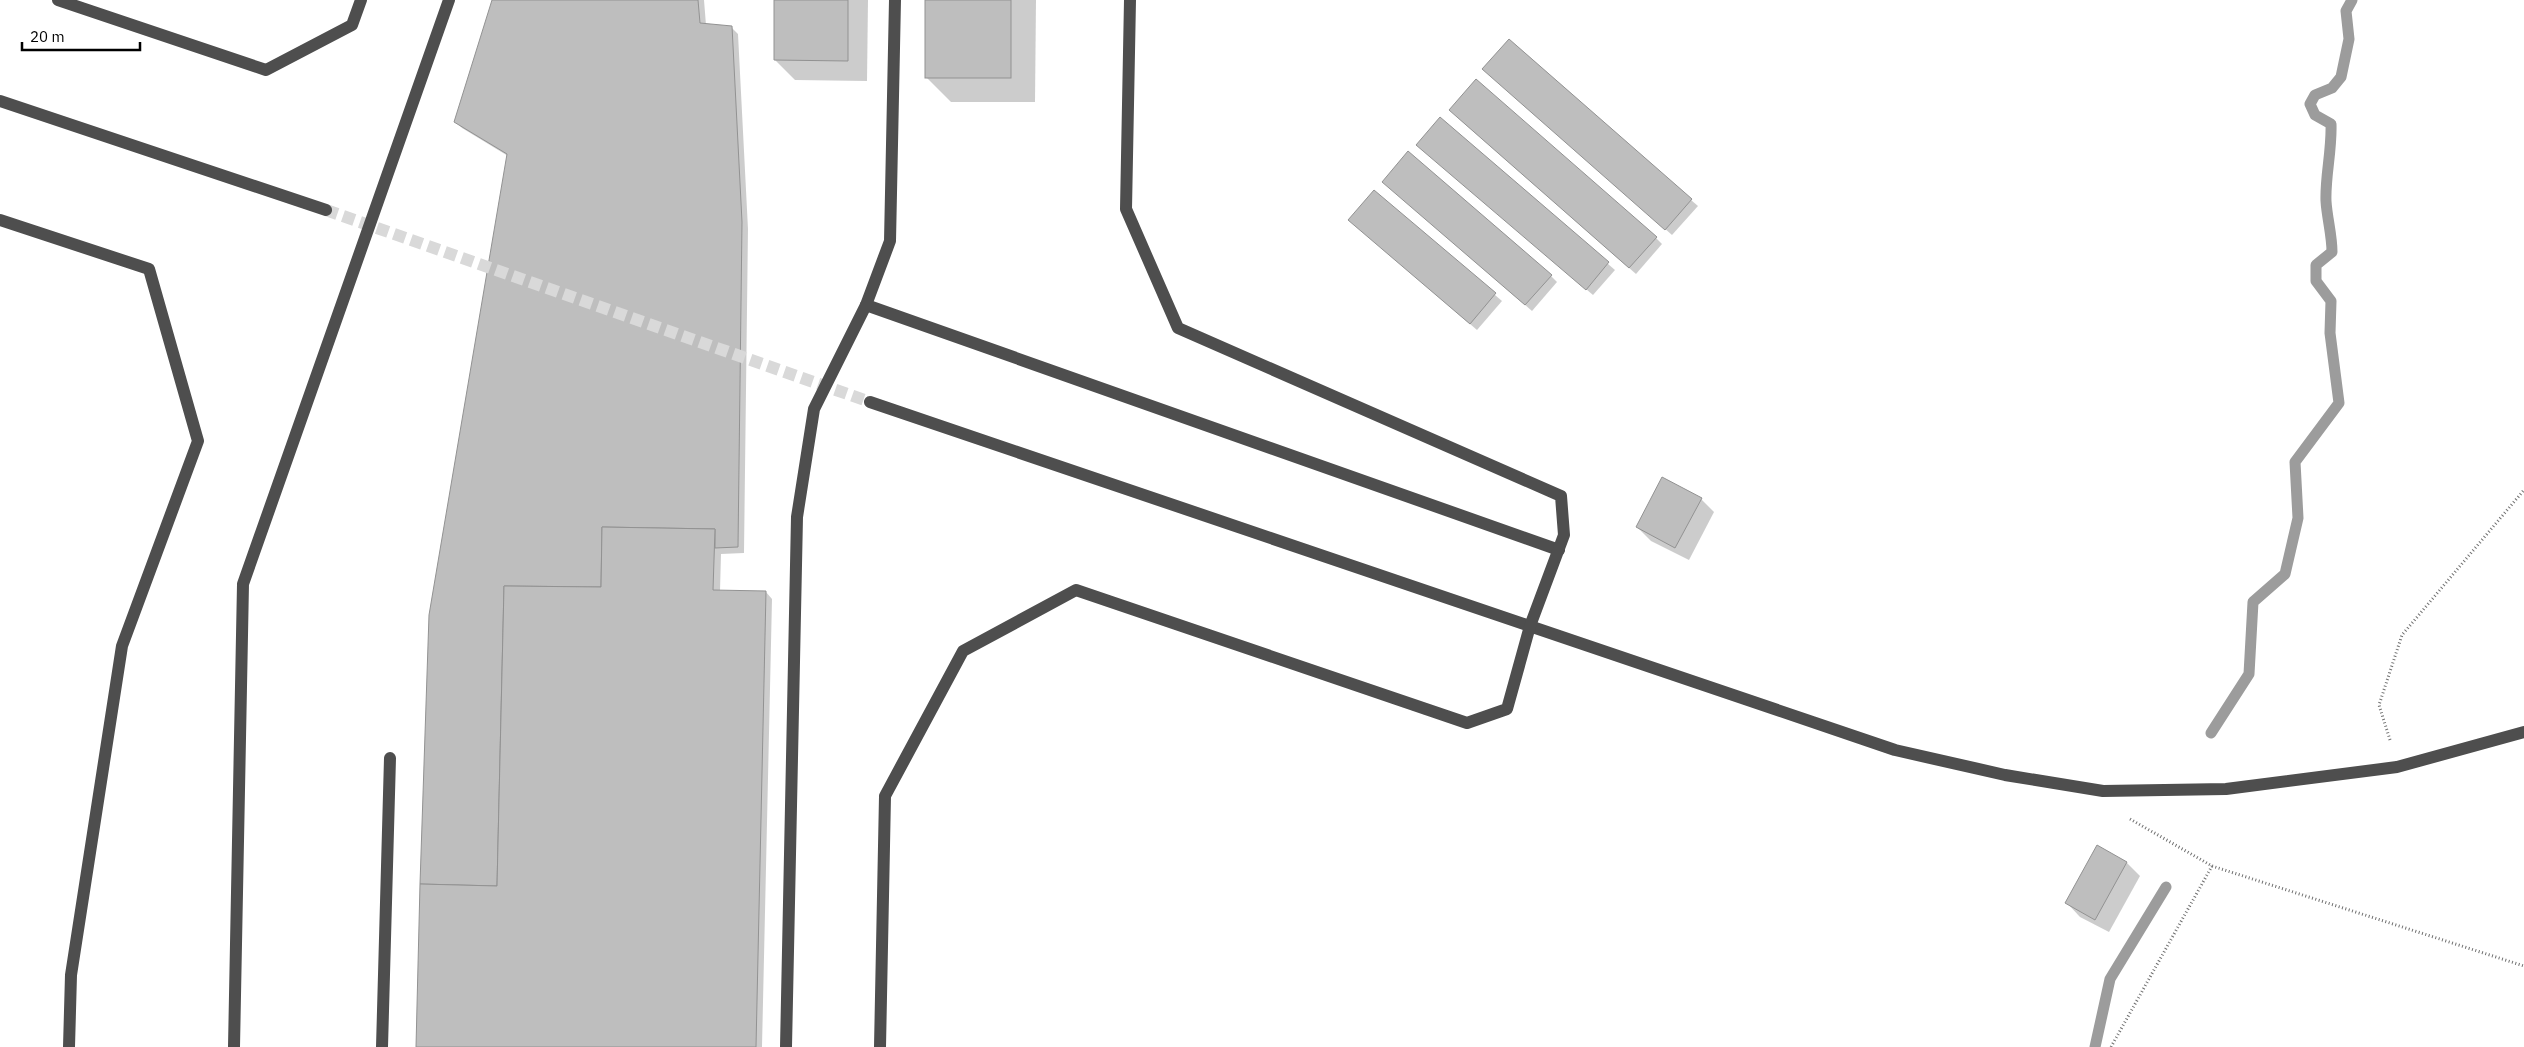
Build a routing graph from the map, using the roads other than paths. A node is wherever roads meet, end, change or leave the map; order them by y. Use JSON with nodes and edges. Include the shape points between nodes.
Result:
{"nodes":[{"id":1,"x":58,"y":0,"type":"edge"},
{"id":2,"x":361,"y":0,"type":"edge"},
{"id":3,"x":450,"y":0,"type":"edge"},
{"id":4,"x":895,"y":0,"type":"edge"},
{"id":5,"x":1130,"y":0,"type":"edge"},
{"id":6,"x":0,"y":101,"type":"edge"},
{"id":7,"x":326,"y":210,"type":"tunnel mouth"},
{"id":8,"x":0,"y":220,"type":"edge"},
{"id":9,"x":866,"y":305,"type":"junction"},
{"id":10,"x":870,"y":402,"type":"tunnel mouth"},
{"id":11,"x":1559,"y":550,"type":"junction"},
{"id":12,"x":1530,"y":626,"type":"junction"},
{"id":13,"x":2524,"y":732,"type":"edge"},
{"id":14,"x":390,"y":758,"type":"dead end"},
{"id":15,"x":69,"y":1047,"type":"edge"},
{"id":16,"x":234,"y":1047,"type":"edge"},
{"id":17,"x":382,"y":1047,"type":"edge"},
{"id":18,"x":786,"y":1047,"type":"edge"},
{"id":19,"x":880,"y":1047,"type":"edge"}],
"edges":[{"from":1,"to":2,"type":"street","via":[[266,70],[352,25]]},
{"from":3,"to":16,"type":"street","via":[[244,584]]},
{"from":4,"to":9,"type":"street","via":[[890,241]]},
{"from":5,"to":11,"type":"street","via":[[1126,209],[1178,328],[1561,496],[1564,535]]},
{"from":6,"to":7,"type":"street"},
{"from":8,"to":15,"type":"street","via":[[149,269],[198,441],[122,646],[71,975]]},
{"from":9,"to":11,"type":"street"},
{"from":9,"to":18,"type":"street","via":[[814,409],[797,517]]},
{"from":10,"to":12,"type":"street"},
{"from":11,"to":12,"type":"street"},
{"from":12,"to":13,"type":"street","via":[[1895,750],[2005,775],[2103,791],[2226,789],[2397,767]]},
{"from":12,"to":19,"type":"street","via":[[1507,708],[1467,723],[1076,590],[963,651],[885,796]]},
{"from":14,"to":17,"type":"street"}]}
